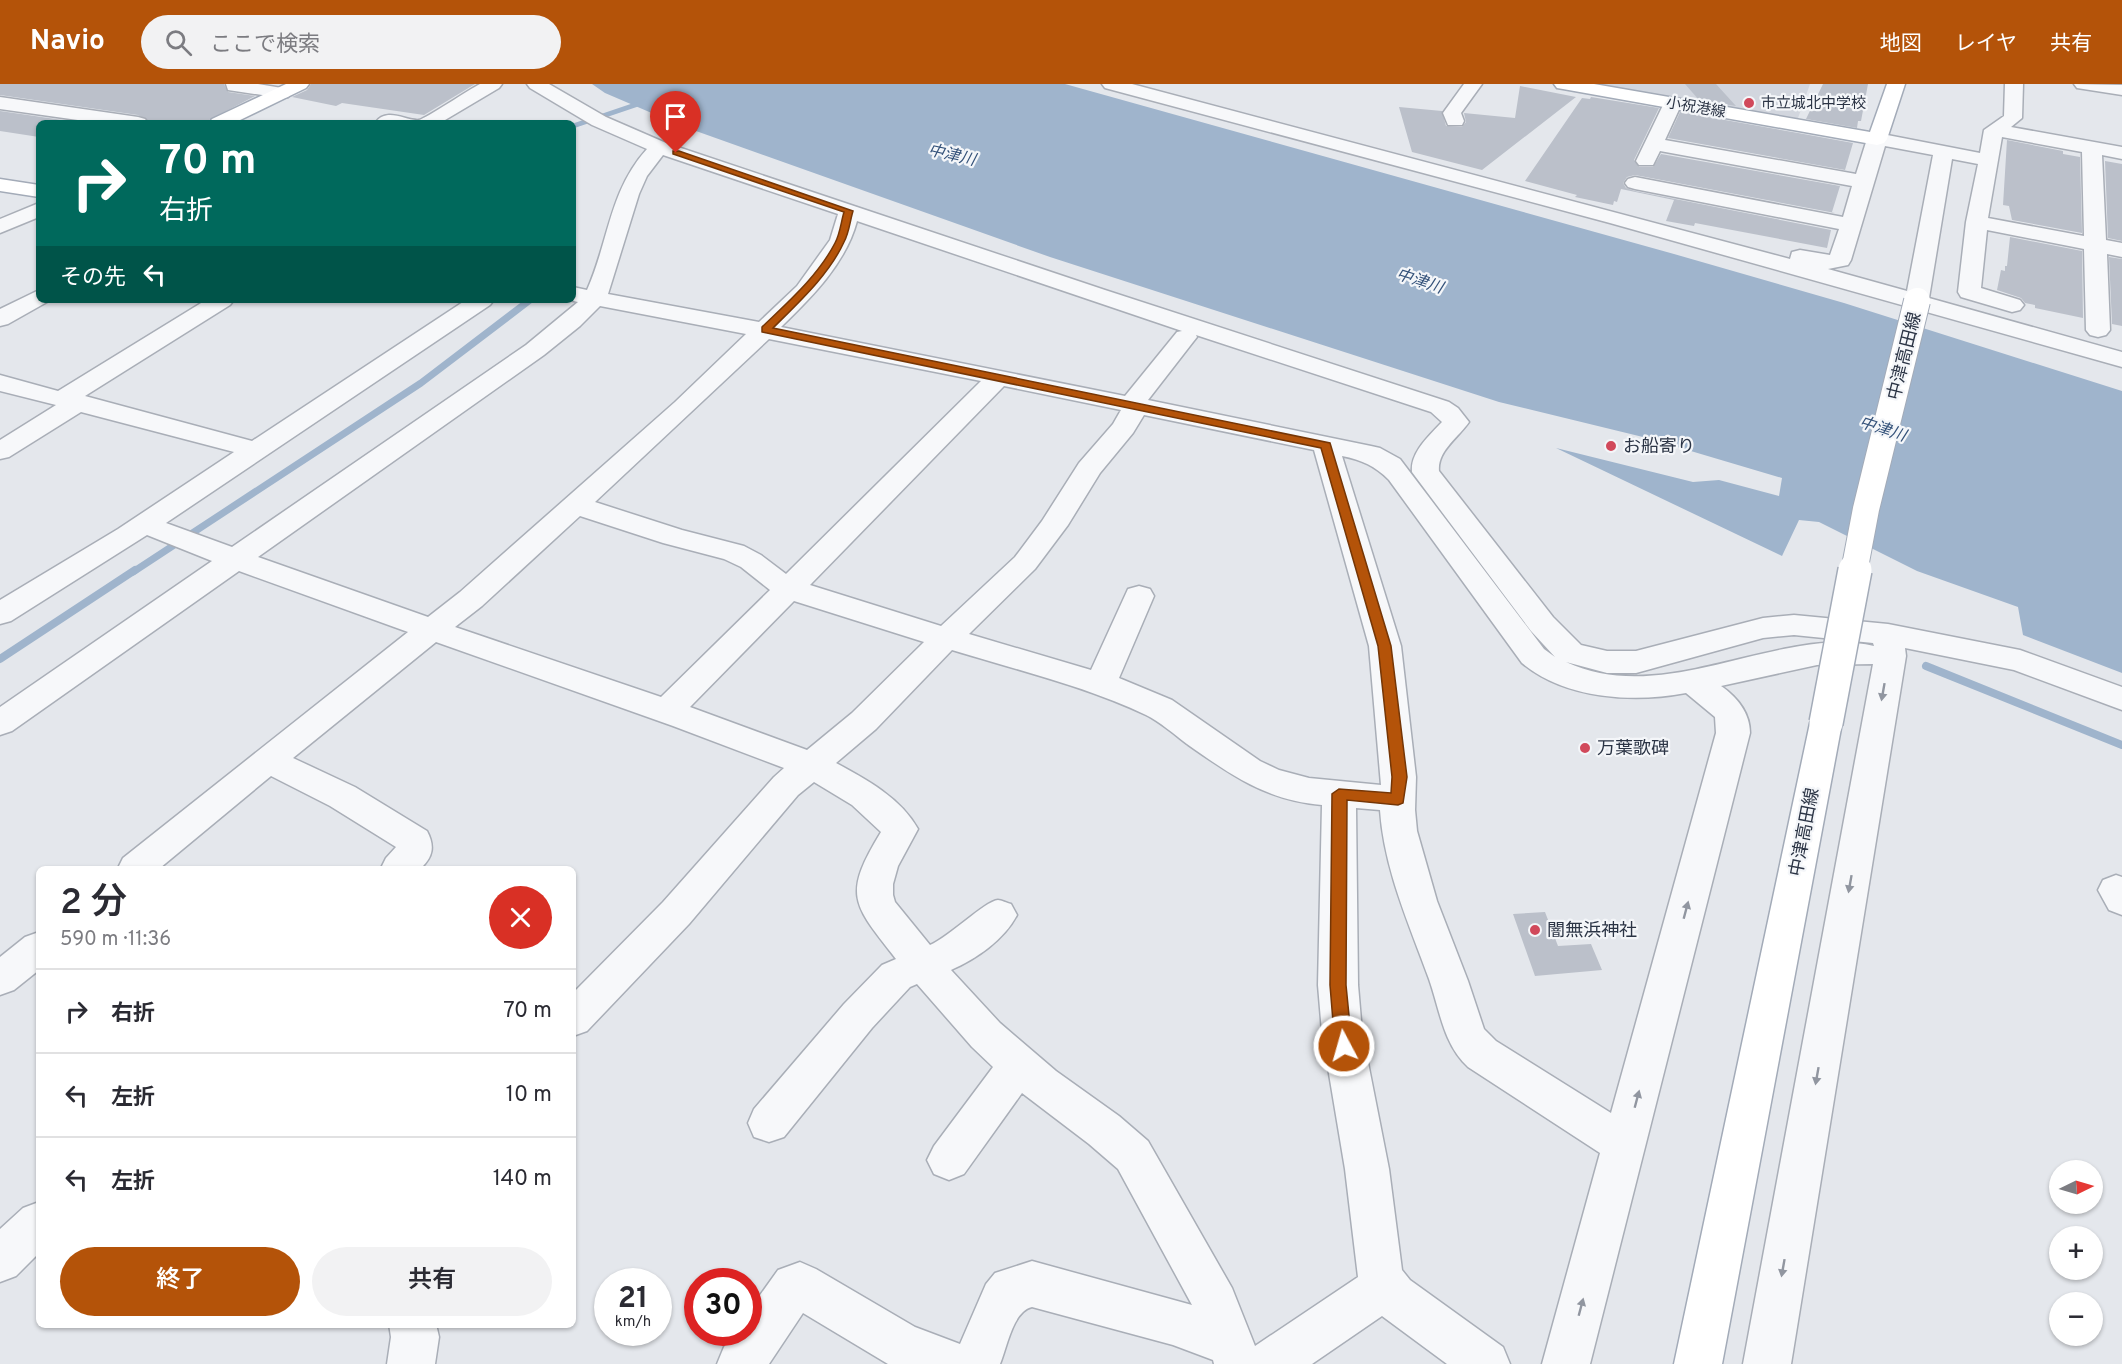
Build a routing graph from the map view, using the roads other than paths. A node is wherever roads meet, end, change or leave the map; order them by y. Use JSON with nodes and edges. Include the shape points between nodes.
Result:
{"nodes":[{"id":1,"x":300,"y":84,"type":"edge"},
{"id":2,"x":493,"y":84,"type":"edge"},
{"id":3,"x":536,"y":84,"type":"edge"},
{"id":4,"x":1111,"y":84,"type":"edge"},
{"id":5,"x":1473,"y":84,"type":"edge"},
{"id":6,"x":1563,"y":84,"type":"edge"},
{"id":7,"x":1896,"y":84,"type":"edge"},
{"id":8,"x":2014,"y":84,"type":"edge"},
{"id":9,"x":2083,"y":84,"type":"edge"},
{"id":10,"x":234,"y":86,"type":"dead end"},
{"id":11,"x":2122,"y":90,"type":"edge"},
{"id":12,"x":282,"y":93,"type":"junction"},
{"id":13,"x":0,"y":103,"type":"edge"},
{"id":14,"x":1674,"y":103,"type":"junction"},
{"id":15,"x":2013,"y":118,"type":"junction"},
{"id":16,"x":117,"y":120,"type":"edge"},
{"id":17,"x":225,"y":120,"type":"edge"},
{"id":18,"x":431,"y":120,"type":"edge"},
{"id":19,"x":1455,"y":121,"type":"dead end"},
{"id":20,"x":1994,"y":130,"type":"junction"},
{"id":21,"x":2122,"y":137,"type":"edge"},
{"id":22,"x":1877,"y":139,"type":"junction"},
{"id":23,"x":1654,"y":144,"type":"junction"},
{"id":24,"x":659,"y":147,"type":"junction"},
{"id":25,"x":2092,"y":147,"type":"junction"},
{"id":26,"x":1943,"y":152,"type":"junction"},
{"id":27,"x":2122,"y":153,"type":"edge"},
{"id":28,"x":1988,"y":160,"type":"junction"},
{"id":29,"x":1864,"y":182,"type":"junction"},
{"id":30,"x":1635,"y":183,"type":"junction"},
{"id":31,"x":0,"y":185,"type":"edge"},
{"id":32,"x":36,"y":191,"type":"edge"},
{"id":33,"x":36,"y":210,"type":"edge"},
{"id":34,"x":1623,"y":210,"type":"dead end"},
{"id":35,"x":849,"y":211,"type":"junction"},
{"id":36,"x":1977,"y":222,"type":"junction"},
{"id":37,"x":1851,"y":225,"type":"junction"},
{"id":38,"x":0,"y":228,"type":"edge"},
{"id":39,"x":1697,"y":240,"type":"junction"},
{"id":40,"x":2095,"y":245,"type":"junction"},
{"id":41,"x":2122,"y":250,"type":"edge"},
{"id":42,"x":584,"y":296,"type":"edge"},
{"id":43,"x":36,"y":299,"type":"edge"},
{"id":44,"x":1917,"y":301,"type":"junction"},
{"id":45,"x":217,"y":303,"type":"edge"},
{"id":46,"x":477,"y":303,"type":"edge"},
{"id":47,"x":2035,"y":311,"type":"dead end"},
{"id":48,"x":0,"y":319,"type":"edge"},
{"id":49,"x":766,"y":330,"type":"junction"},
{"id":50,"x":2098,"y":330,"type":"junction"},
{"id":51,"x":1185,"y":337,"type":"dead end"},
{"id":52,"x":2122,"y":337,"type":"edge"},
{"id":53,"x":2122,"y":352,"type":"edge"},
{"id":54,"x":2122,"y":360,"type":"edge"},
{"id":55,"x":997,"y":378,"type":"junction"},
{"id":56,"x":0,"y":383,"type":"edge"},
{"id":57,"x":71,"y":400,"type":"junction"},
{"id":58,"x":1134,"y":406,"type":"junction"},
{"id":59,"x":1326,"y":446,"type":"junction"},
{"id":60,"x":256,"y":450,"type":"junction"},
{"id":61,"x":0,"y":451,"type":"edge"},
{"id":62,"x":575,"y":505,"type":"junction"},
{"id":63,"x":144,"y":524,"type":"junction"},
{"id":64,"x":234,"y":560,"type":"junction"},
{"id":65,"x":790,"y":589,"type":"junction"},
{"id":66,"x":1139,"y":596,"type":"dead end"},
{"id":67,"x":0,"y":614,"type":"edge"},
{"id":68,"x":431,"y":630,"type":"junction"},
{"id":69,"x":947,"y":637,"type":"junction"},
{"id":70,"x":1889,"y":645,"type":"junction"},
{"id":71,"x":1692,"y":682,"type":"junction"},
{"id":72,"x":1100,"y":685,"type":"junction"},
{"id":73,"x":2122,"y":699,"type":"edge"},
{"id":74,"x":667,"y":711,"type":"junction"},
{"id":75,"x":0,"y":723,"type":"edge"},
{"id":76,"x":267,"y":761,"type":"junction"},
{"id":77,"x":809,"y":765,"type":"junction"},
{"id":78,"x":1339,"y":794,"type":"junction"},
{"id":79,"x":1398,"y":799,"type":"junction"},
{"id":80,"x":138,"y":866,"type":"edge"},
{"id":81,"x":401,"y":866,"type":"edge"},
{"id":82,"x":998,"y":915,"type":"dead end"},
{"id":83,"x":36,"y":950,"type":"edge"},
{"id":84,"x":923,"y":964,"type":"junction"},
{"id":85,"x":0,"y":979,"type":"edge"},
{"id":86,"x":576,"y":1016,"type":"edge"},
{"id":87,"x":1019,"y":1064,"type":"junction"},
{"id":88,"x":769,"y":1123,"type":"dead end"},
{"id":89,"x":1625,"y":1145,"type":"junction"},
{"id":90,"x":949,"y":1160,"type":"dead end"},
{"id":91,"x":36,"y":1226,"type":"edge"},
{"id":92,"x":0,"y":1260,"type":"edge"},
{"id":93,"x":1385,"y":1286,"type":"junction"},
{"id":94,"x":413,"y":1328,"type":"edge"},
{"id":95,"x":1235,"y":1354,"type":"edge"},
{"id":96,"x":897,"y":1355,"type":"edge"},
{"id":97,"x":411,"y":1364,"type":"edge"},
{"id":98,"x":741,"y":1364,"type":"edge"},
{"id":99,"x":950,"y":1364,"type":"edge"},
{"id":100,"x":976,"y":1364,"type":"edge"},
{"id":101,"x":1271,"y":1364,"type":"edge"},
{"id":102,"x":1486,"y":1364,"type":"edge"},
{"id":103,"x":1566,"y":1364,"type":"edge"},
{"id":104,"x":1698,"y":1364,"type":"edge"},
{"id":105,"x":1767,"y":1364,"type":"edge"}],
"edges":[{"from":1,"to":12,"type":"main road"},
{"from":2,"to":18,"type":"street"},
{"from":3,"to":24,"type":"street","via":[[599,121]]},
{"from":4,"to":39,"type":"street"},
{"from":5,"to":19,"type":"street","via":[[1452,113]]},
{"from":6,"to":14,"type":"main road","name":"小祝港線"},
{"from":7,"to":22,"type":"main road"},
{"from":8,"to":15,"type":"street"},
{"from":9,"to":11,"type":"street"},
{"from":10,"to":12,"type":"street"},
{"from":12,"to":17,"type":"main road"},
{"from":13,"to":16,"type":"street"},
{"from":14,"to":22,"type":"main road","name":"小祝港線"},
{"from":14,"to":23,"type":"street"},
{"from":15,"to":20,"type":"street"},
{"from":15,"to":21,"type":"street"},
{"from":20,"to":25,"type":"street"},
{"from":20,"to":28,"type":"street"},
{"from":22,"to":26,"type":"street"},
{"from":22,"to":29,"type":"street"},
{"from":23,"to":29,"type":"street"},
{"from":23,"to":30,"type":"street"},
{"from":24,"to":35,"type":"street"},
{"from":24,"to":42,"type":"street","via":[[633,180]]},
{"from":25,"to":27,"type":"street"},
{"from":25,"to":40,"type":"street"},
{"from":26,"to":28,"type":"street"},
{"from":26,"to":44,"type":"street"},
{"from":28,"to":36,"type":"street"},
{"from":29,"to":37,"type":"street"},
{"from":30,"to":34,"type":"street"},
{"from":30,"to":37,"type":"street"},
{"from":31,"to":32,"type":"main road"},
{"from":33,"to":38,"type":"street"},
{"from":35,"to":49,"type":"street","via":[[835,250],[805,291]]},
{"from":35,"to":70,"type":"street","via":[[1445,409],[1455,424],[1426,459],[1426,472],[1542,624],[1570,653],[1608,662],[1635,662],[1774,626],[1794,625]]},
{"from":36,"to":40,"type":"street"},
{"from":36,"to":47,"type":"street","via":[[1970,292]]},
{"from":37,"to":39,"type":"street","via":[[1840,260],[1826,263]]},
{"from":39,"to":44,"type":"street"},
{"from":40,"to":41,"type":"street"},
{"from":40,"to":50,"type":"street"},
{"from":42,"to":49,"type":"street"},
{"from":42,"to":64,"type":"street","via":[[535,350]]},
{"from":43,"to":48,"type":"street"},
{"from":44,"to":54,"type":"street"},
{"from":44,"to":104,"type":"main road","name":"中津高田線","bridge":true,"via":[[1866,509]]},
{"from":45,"to":57,"type":"street"},
{"from":46,"to":60,"type":"street"},
{"from":49,"to":55,"type":"street"},
{"from":49,"to":62,"type":"street"},
{"from":50,"to":52,"type":"street"},
{"from":50,"to":53,"type":"street","via":[[2079,324],[2106,347]]},
{"from":51,"to":58,"type":"street"},
{"from":55,"to":58,"type":"street"},
{"from":55,"to":65,"type":"street"},
{"from":56,"to":57,"type":"street"},
{"from":57,"to":60,"type":"street"},
{"from":57,"to":61,"type":"street"},
{"from":58,"to":59,"type":"street"},
{"from":58,"to":69,"type":"street","via":[[1037,548]]},
{"from":59,"to":71,"type":"street","via":[[1371,454],[1390,465],[1542,663],[1603,686],[1636,688]]},
{"from":59,"to":79,"type":"street","via":[[1385,646],[1400,777]]},
{"from":60,"to":63,"type":"street"},
{"from":62,"to":65,"type":"street","via":[[734,552]]},
{"from":62,"to":68,"type":"street"},
{"from":63,"to":64,"type":"street"},
{"from":63,"to":67,"type":"street"},
{"from":64,"to":68,"type":"street"},
{"from":64,"to":75,"type":"street"},
{"from":65,"to":69,"type":"street"},
{"from":65,"to":74,"type":"street"},
{"from":66,"to":72,"type":"street"},
{"from":68,"to":74,"type":"street"},
{"from":68,"to":76,"type":"street"},
{"from":69,"to":72,"type":"street"},
{"from":69,"to":77,"type":"street","via":[[864,721]]},
{"from":70,"to":71,"type":"street","via":[[1815,654]]},
{"from":70,"to":73,"type":"street","via":[[2020,661]]},
{"from":70,"to":105,"type":"street","one_way":true},
{"from":89,"to":71,"type":"street","one_way":true,"via":[[1733,728],[1725,707]]},
{"from":72,"to":78,"type":"street","via":[[1160,708],[1248,770],[1269,780],[1293,788]]},
{"from":74,"to":77,"type":"street"},
{"from":76,"to":80,"type":"street"},
{"from":76,"to":81,"type":"street","via":[[364,809],[414,841],[414,853]]},
{"from":77,"to":84,"type":"street","via":[[869,798],[900,829],[876,872],[874,896],[885,920]]},
{"from":77,"to":86,"type":"street","via":[[756,819],[676,913]]},
{"from":78,"to":79,"type":"street"},
{"from":78,"to":93,"type":"street","via":[[1338,962],[1342,1032],[1367,1169],[1379,1272]]},
{"from":79,"to":89,"type":"street","via":[[1399,831],[1418,901],[1470,1043]]},
{"from":82,"to":84,"type":"street","via":[[962,945]]},
{"from":83,"to":85,"type":"street"},
{"from":84,"to":87,"type":"street","via":[[974,1023]]},
{"from":84,"to":88,"type":"street","via":[[897,976],[880,992]]},
{"from":87,"to":90,"type":"street"},
{"from":87,"to":95,"type":"street","via":[[1133,1155],[1216,1304]]},
{"from":103,"to":89,"type":"street","one_way":true},
{"from":91,"to":92,"type":"street"},
{"from":93,"to":101,"type":"street"},
{"from":93,"to":102,"type":"street","via":[[1402,1303]]},
{"from":94,"to":97,"type":"street","via":[[416,1337]]},
{"from":95,"to":100,"type":"street","via":[[1173,1322],[1032,1284],[1011,1289],[1002,1300]]},
{"from":96,"to":98,"type":"street","via":[[800,1285],[794,1286]]},
{"from":96,"to":99,"type":"street"}]}
